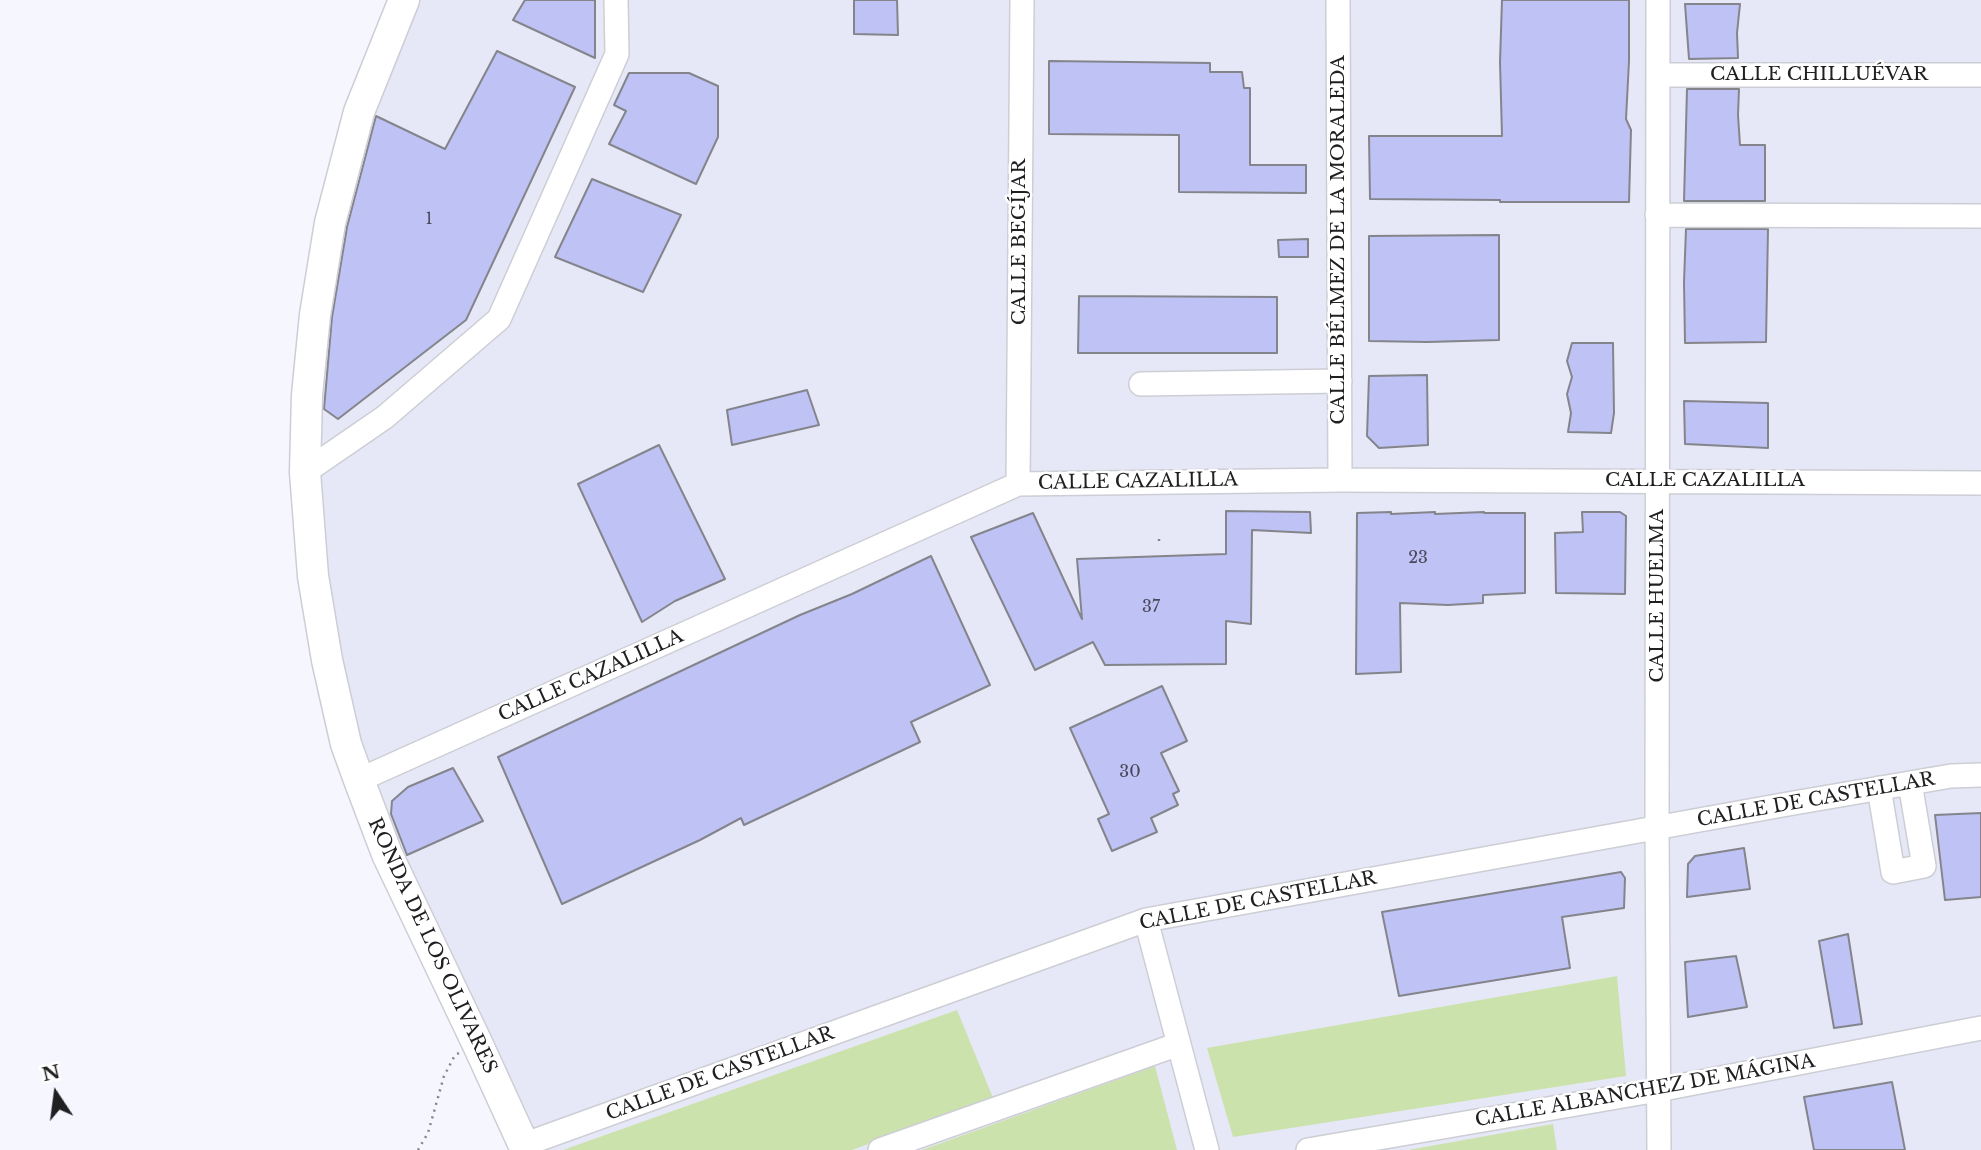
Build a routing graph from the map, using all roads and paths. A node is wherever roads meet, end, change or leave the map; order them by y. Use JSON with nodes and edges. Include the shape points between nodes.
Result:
{"nodes":[{"id":1,"x":404,"y":0,"type":"edge"},
{"id":2,"x":616,"y":0,"type":"edge"},
{"id":3,"x":1022,"y":0,"type":"edge"},
{"id":4,"x":1338,"y":0,"type":"edge"},
{"id":5,"x":1658,"y":0,"type":"edge"},
{"id":6,"x":1658,"y":75,"type":"junction"},
{"id":7,"x":1981,"y":75,"type":"edge"},
{"id":8,"x":1657,"y":215,"type":"junction"},
{"id":9,"x":1981,"y":215,"type":"edge"},
{"id":10,"x":1340,"y":381,"type":"junction"},
{"id":11,"x":1141,"y":384,"type":"dead end"},
{"id":12,"x":306,"y":472,"type":"junction"},
{"id":13,"x":1340,"y":480,"type":"junction"},
{"id":14,"x":1658,"y":480,"type":"junction"},
{"id":15,"x":1981,"y":483,"type":"edge"},
{"id":16,"x":1018,"y":484,"type":"junction"},
{"id":17,"x":1159,"y":540,"type":"dead end"},
{"id":18,"x":1159,"y":546,"type":"dead end"},
{"id":19,"x":1981,"y":775,"type":"edge"},
{"id":20,"x":359,"y":780,"type":"junction"},
{"id":21,"x":1910,"y":783,"type":"junction"},
{"id":22,"x":1879,"y":788,"type":"junction"},
{"id":23,"x":1657,"y":828,"type":"junction"},
{"id":24,"x":1146,"y":920,"type":"junction"},
{"id":25,"x":1981,"y":1028,"type":"edge"},
{"id":26,"x":1179,"y":1044,"type":"junction"},
{"id":27,"x":478,"y":1045,"type":"junction"},
{"id":28,"x":1658,"y":1090,"type":"junction"},
{"id":29,"x":525,"y":1148,"type":"edge"},
{"id":30,"x":418,"y":1150,"type":"edge"},
{"id":31,"x":880,"y":1150,"type":"edge"},
{"id":32,"x":1207,"y":1150,"type":"edge"},
{"id":33,"x":1308,"y":1150,"type":"edge"},
{"id":34,"x":1658,"y":1150,"type":"edge"}],
"edges":[{"from":1,"to":12,"type":"main road","name":"RONDA DE LOS OLIVARES","via":[[359,112],[330,223],[307,395]]},
{"from":2,"to":12,"type":"street","via":[[617,54],[499,319],[385,417]]},
{"from":3,"to":16,"type":"street","name":"CALLE BEGÍJAR"},
{"from":4,"to":10,"type":"street","name":"CALLE BÉLMEZ DE LA MORALEDA"},
{"from":5,"to":6,"type":"street","name":"CALLE HUELMA"},
{"from":6,"to":7,"type":"street","name":"CALLE CHILLUÉVAR"},
{"from":6,"to":8,"type":"street","name":"CALLE HUELMA"},
{"from":8,"to":9,"type":"street"},
{"from":8,"to":14,"type":"street","name":"CALLE HUELMA"},
{"from":10,"to":11,"type":"street"},
{"from":10,"to":13,"type":"street","name":"CALLE BÉLMEZ DE LA MORALEDA"},
{"from":12,"to":20,"type":"main road","name":"RONDA DE LOS OLIVARES","via":[[313,576],[327,660]]},
{"from":13,"to":14,"type":"street","name":"CALLE CAZALILLA"},
{"from":13,"to":16,"type":"street","name":"CALLE CAZALILLA"},
{"from":14,"to":15,"type":"street","name":"CALLE CAZALILLA"},
{"from":14,"to":23,"type":"street","name":"CALLE HUELMA"},
{"from":16,"to":20,"type":"street","name":"CALLE CAZALILLA"},
{"from":17,"to":18,"type":"path"},
{"from":19,"to":21,"type":"street","name":"CALLE DE CASTELLAR"},
{"from":20,"to":27,"type":"main road","name":"RONDA DE LOS OLIVARES","via":[[387,854]]},
{"from":21,"to":22,"type":"street","name":"CALLE DE CASTELLAR"},
{"from":21,"to":22,"type":"street","via":[[1924,866],[1894,872]]},
{"from":22,"to":23,"type":"street","name":"CALLE DE CASTELLAR"},
{"from":23,"to":24,"type":"street","name":"CALLE DE CASTELLAR"},
{"from":23,"to":28,"type":"street","name":"CALLE HUELMA"},
{"from":24,"to":26,"type":"street"},
{"from":24,"to":29,"type":"street","name":"CALLE DE CASTELLAR"},
{"from":25,"to":28,"type":"street","name":"CALLE ALBANCHEZ DE MÁGINA"},
{"from":26,"to":31,"type":"street"},
{"from":26,"to":32,"type":"street"},
{"from":27,"to":29,"type":"main road","name":"RONDA DE LOS OLIVARES"},
{"from":27,"to":30,"type":"path","via":[[455,1055]]},
{"from":28,"to":33,"type":"street","name":"CALLE ALBANCHEZ DE MÁGINA"},
{"from":28,"to":34,"type":"street","name":"CALLE HUELMA"}]}
